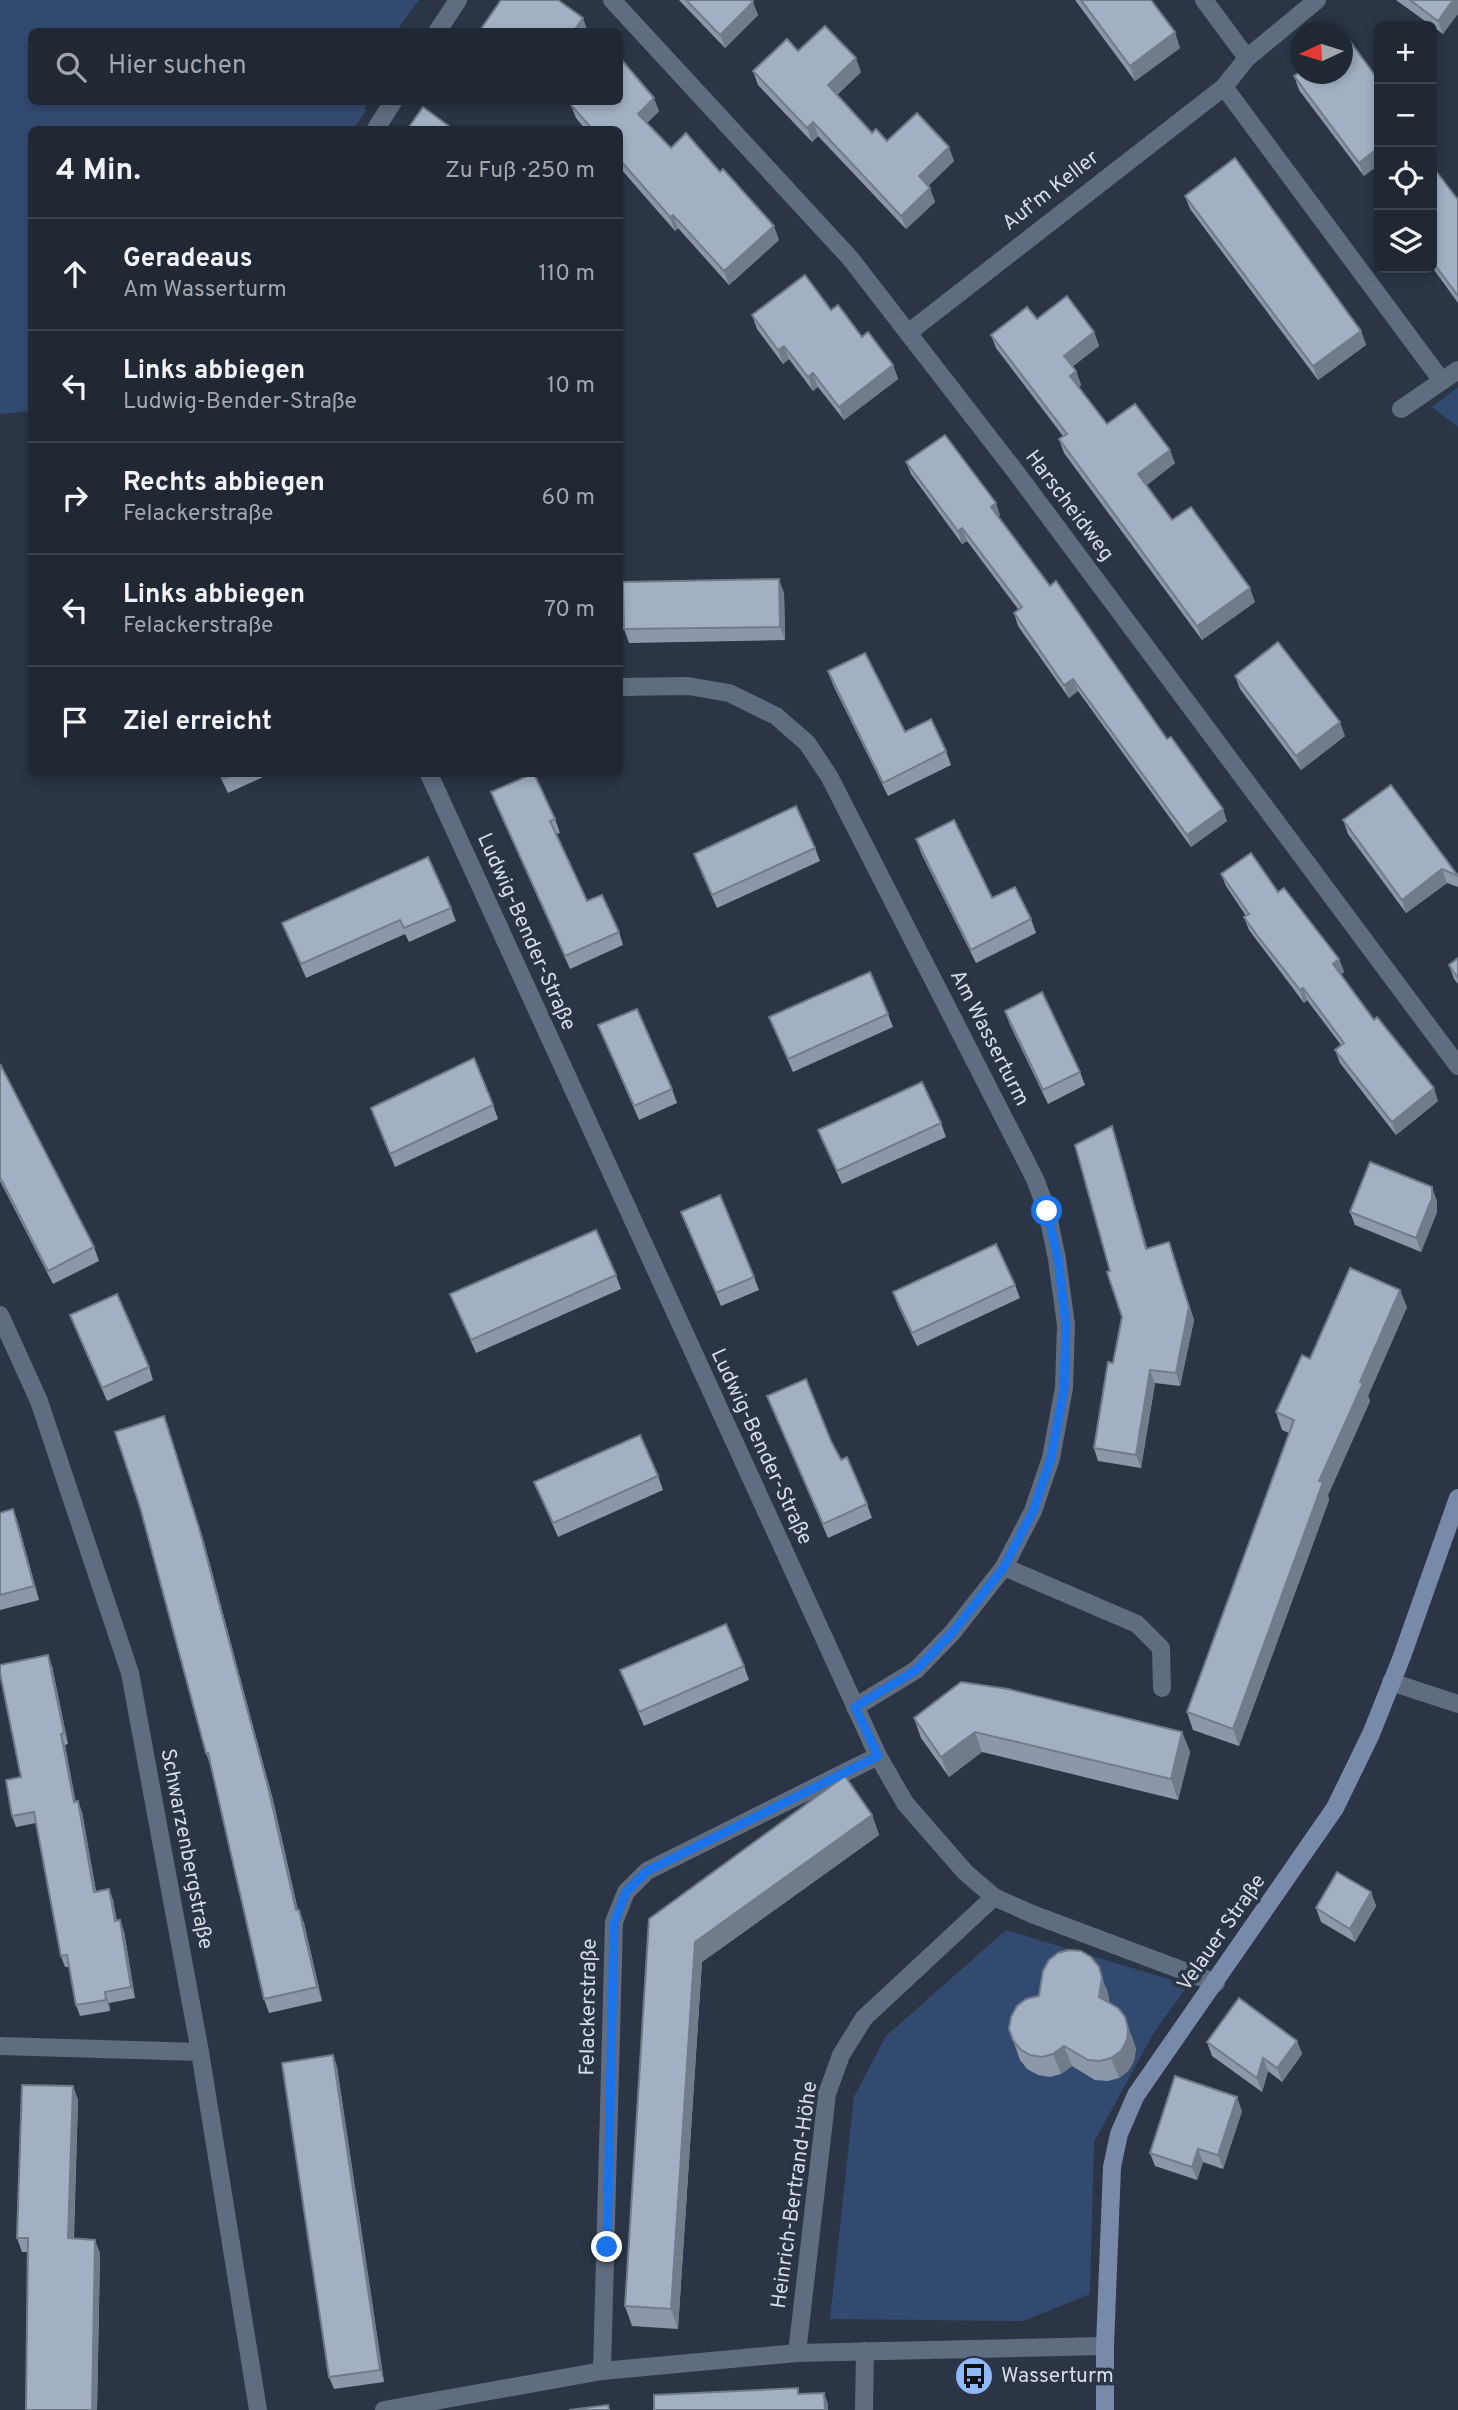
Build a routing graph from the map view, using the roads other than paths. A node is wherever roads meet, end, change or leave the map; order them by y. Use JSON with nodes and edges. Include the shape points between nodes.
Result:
{"nodes":[{"id":1,"x":458,"y":0,"type":"edge"},
{"id":2,"x":612,"y":0,"type":"edge"},
{"id":3,"x":1204,"y":0,"type":"edge"},
{"id":4,"x":1317,"y":0,"type":"edge"},
{"id":5,"x":440,"y":28,"type":"edge"},
{"id":6,"x":1247,"y":58,"type":"junction"},
{"id":7,"x":1224,"y":87,"type":"junction"},
{"id":8,"x":391,"y":105,"type":"edge"},
{"id":9,"x":378,"y":126,"type":"edge"},
{"id":10,"x":908,"y":333,"type":"junction"},
{"id":11,"x":1458,"y":370,"type":"edge"},
{"id":12,"x":1442,"y":381,"type":"junction"},
{"id":13,"x":1401,"y":409,"type":"dead end"},
{"id":14,"x":623,"y":687,"type":"edge"},
{"id":15,"x":430,"y":777,"type":"edge"},
{"id":16,"x":1458,"y":1066,"type":"edge"},
{"id":17,"x":0,"y":1315,"type":"edge"},
{"id":18,"x":1458,"y":1498,"type":"edge"},
{"id":19,"x":1004,"y":1567,"type":"junction"},
{"id":20,"x":1391,"y":1682,"type":"junction"},
{"id":21,"x":1162,"y":1688,"type":"dead end"},
{"id":22,"x":1458,"y":1704,"type":"edge"},
{"id":23,"x":855,"y":1707,"type":"junction"},
{"id":24,"x":878,"y":1756,"type":"junction"},
{"id":25,"x":994,"y":1897,"type":"junction"},
{"id":26,"x":1216,"y":1983,"type":"junction"},
{"id":27,"x":0,"y":2046,"type":"edge"},
{"id":28,"x":200,"y":2052,"type":"junction"},
{"id":29,"x":1105,"y":2346,"type":"junction"},
{"id":30,"x":865,"y":2351,"type":"junction"},
{"id":31,"x":797,"y":2353,"type":"junction"},
{"id":32,"x":602,"y":2371,"type":"junction"},
{"id":33,"x":258,"y":2410,"type":"edge"},
{"id":34,"x":384,"y":2410,"type":"edge"},
{"id":35,"x":864,"y":2410,"type":"edge"},
{"id":36,"x":1105,"y":2410,"type":"edge"}],
"edges":[{"from":1,"to":5,"type":"street"},
{"from":2,"to":10,"type":"street","name":"Harscheidweg","via":[[850,258]]},
{"from":3,"to":6,"type":"street"},
{"from":4,"to":6,"type":"street","name":"Auf'm Keller"},
{"from":6,"to":7,"type":"street","name":"Auf'm Keller"},
{"from":7,"to":10,"type":"street","name":"Auf'm Keller"},
{"from":7,"to":12,"type":"street"},
{"from":8,"to":9,"type":"street"},
{"from":10,"to":16,"type":"street","name":"Harscheidweg"},
{"from":11,"to":12,"type":"street"},
{"from":12,"to":13,"type":"street"},
{"from":14,"to":19,"type":"street","name":"Am Wasserturm","via":[[688,686],[729,693],[776,716],[807,743],[829,776],[1035,1179],[1058,1259],[1066,1325],[1064,1388],[1051,1458],[1033,1511]]},
{"from":15,"to":23,"type":"street","name":"Ludwig-Bender-Straße"},
{"from":17,"to":28,"type":"street","name":"Schwarzenbergstraße","via":[[39,1401],[130,1673]]},
{"from":18,"to":20,"type":"main road","name":"Velauer Straße"},
{"from":19,"to":21,"type":"street","via":[[1137,1624],[1161,1648]]},
{"from":19,"to":23,"type":"street","name":"Am Wasserturm","via":[[916,1670]]},
{"from":20,"to":22,"type":"street"},
{"from":20,"to":26,"type":"main road","name":"Velauer Straße","via":[[1335,1808]]},
{"from":23,"to":24,"type":"street","name":"Ludwig-Bender-Straße"},
{"from":24,"to":25,"type":"street","name":"Ludwig-Bender-Straße","via":[[905,1803],[965,1872]]},
{"from":24,"to":32,"type":"street","name":"Felackerstraße","via":[[647,1871],[626,1892],[614,1922]]},
{"from":25,"to":26,"type":"street","name":"Ludwig-Bender-Straße"},
{"from":25,"to":31,"type":"street","name":"Heinrich-Bertrand-Höhe","via":[[864,2018],[841,2055],[827,2094]]},
{"from":26,"to":29,"type":"main road","name":"Velauer Straße","via":[[1136,2095],[1119,2134],[1112,2166]]},
{"from":27,"to":28,"type":"street"},
{"from":28,"to":33,"type":"street","name":"Schwarzenbergstraße"},
{"from":29,"to":30,"type":"street"},
{"from":29,"to":36,"type":"main road","name":"Velauer Straße"},
{"from":30,"to":31,"type":"street"},
{"from":30,"to":35,"type":"street"},
{"from":31,"to":32,"type":"street"},
{"from":32,"to":34,"type":"street"}]}
